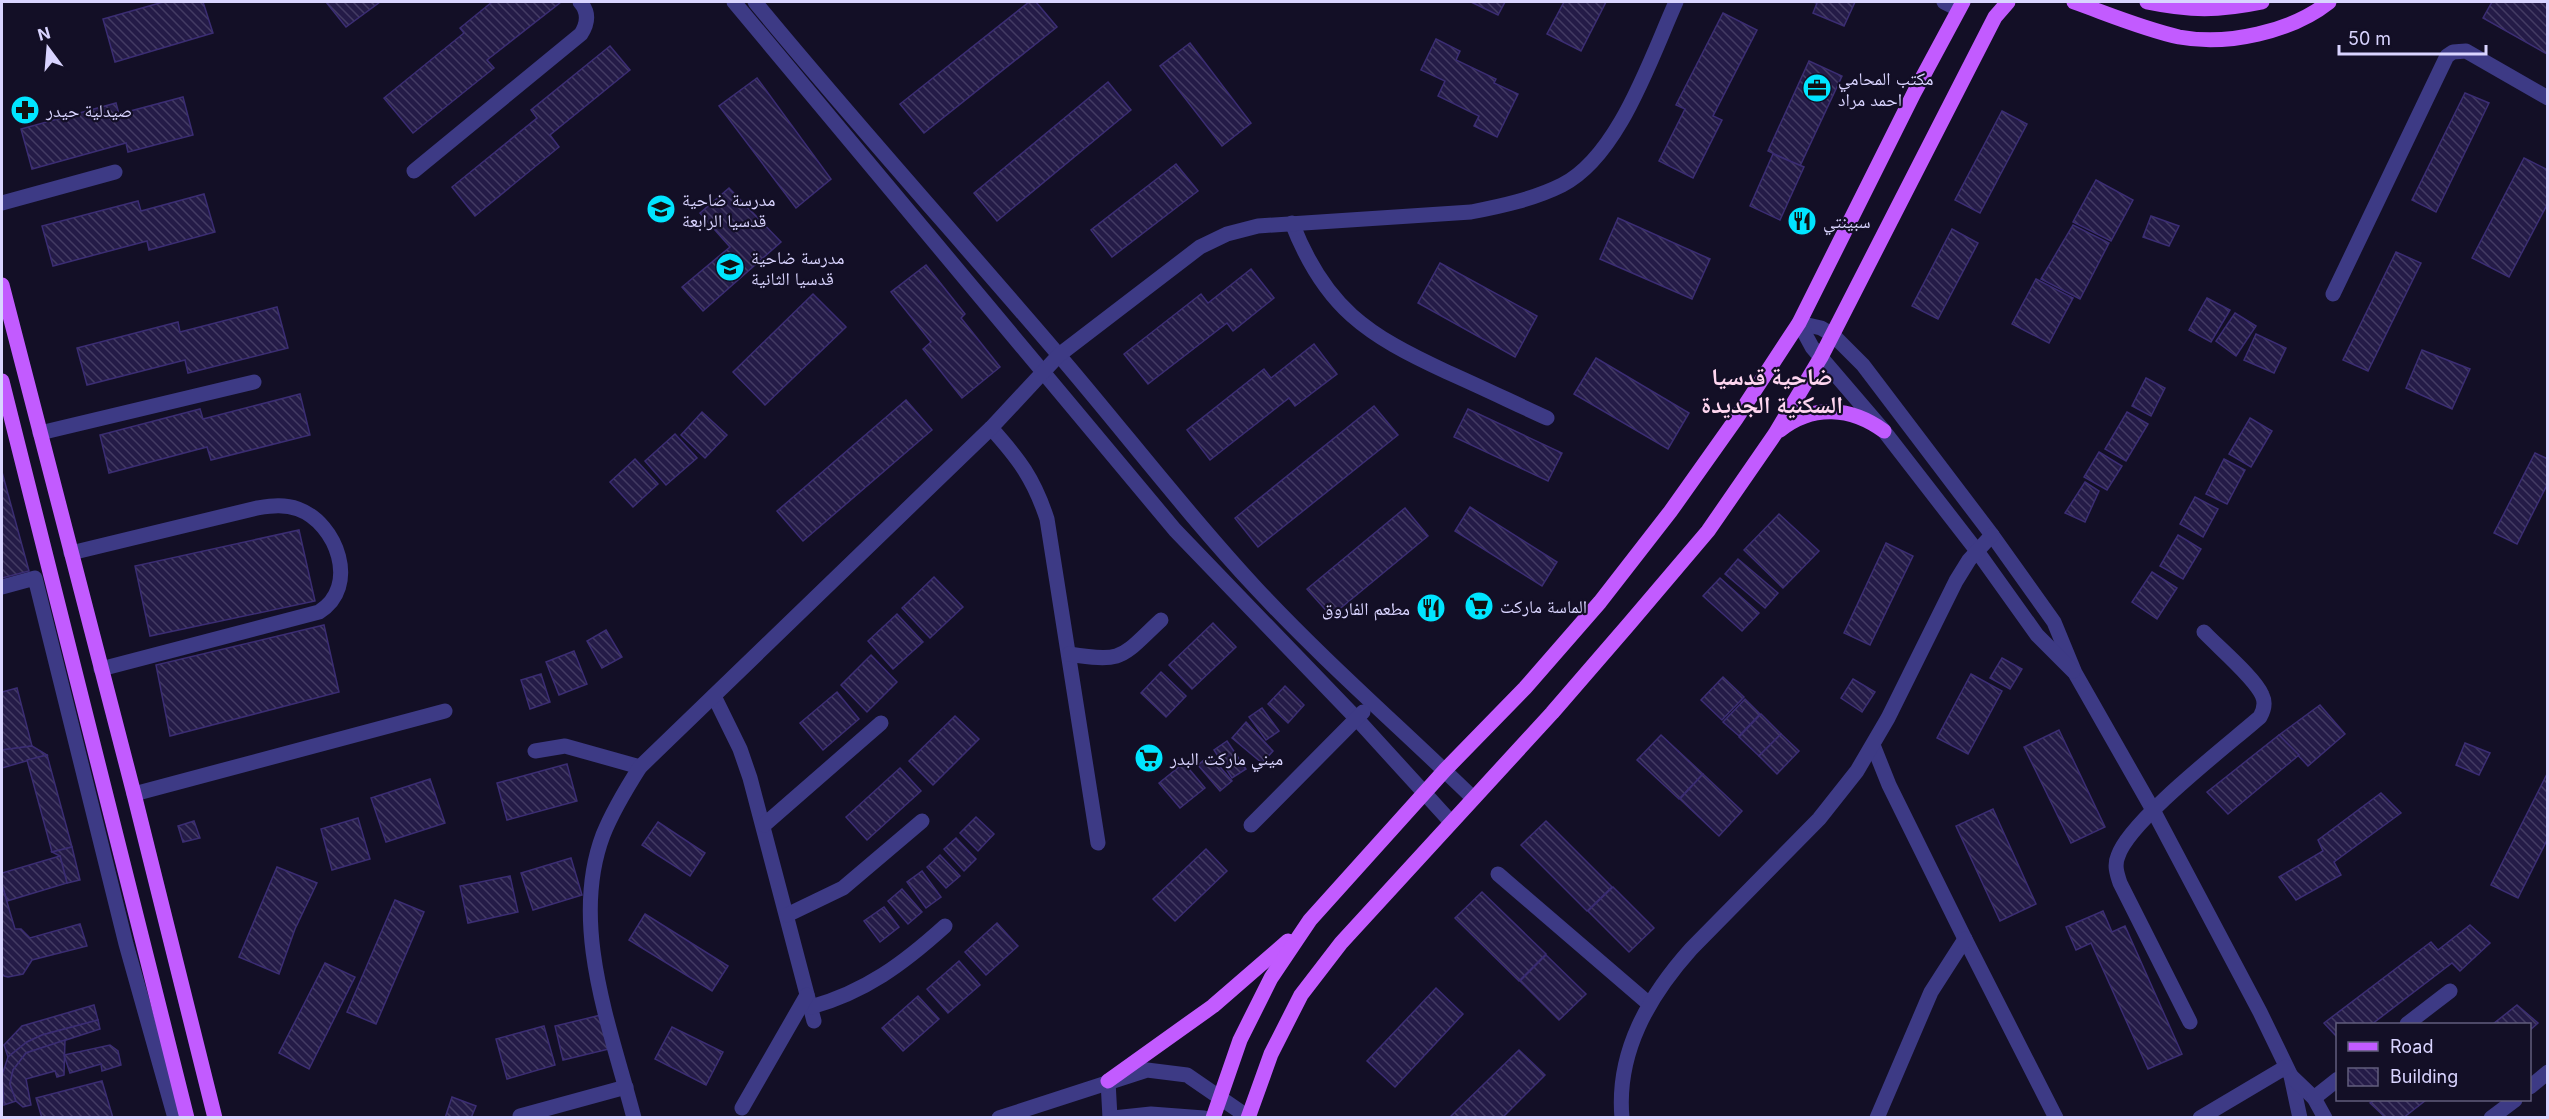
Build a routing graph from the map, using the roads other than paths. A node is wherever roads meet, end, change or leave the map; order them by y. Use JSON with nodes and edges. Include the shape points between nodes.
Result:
{"nodes":[{"id":1,"x":580,"y":2,"type":"edge"},
{"id":2,"x":734,"y":2,"type":"edge"},
{"id":3,"x":755,"y":2,"type":"edge"},
{"id":4,"x":1676,"y":2,"type":"edge"},
{"id":5,"x":2008,"y":2,"type":"edge"},
{"id":6,"x":2074,"y":2,"type":"edge"},
{"id":7,"x":2147,"y":2,"type":"edge"},
{"id":8,"x":2262,"y":2,"type":"edge"},
{"id":9,"x":2329,"y":2,"type":"edge"},
{"id":10,"x":1955,"y":4,"type":"edge"},
{"id":11,"x":2547,"y":98,"type":"edge"},
{"id":12,"x":414,"y":171,"type":"dead end"},
{"id":13,"x":115,"y":172,"type":"dead end"},
{"id":14,"x":2,"y":203,"type":"edge"},
{"id":15,"x":1292,"y":223,"type":"junction"},
{"id":16,"x":2,"y":285,"type":"edge"},
{"id":17,"x":2333,"y":294,"type":"dead end"},
{"id":18,"x":1799,"y":323,"type":"junction"},
{"id":19,"x":1833,"y":335,"type":"junction"},
{"id":20,"x":1059,"y":355,"type":"junction"},
{"id":21,"x":1821,"y":357,"type":"junction"},
{"id":22,"x":1043,"y":373,"type":"junction"},
{"id":23,"x":2,"y":381,"type":"edge"},
{"id":24,"x":254,"y":382,"type":"dead end"},
{"id":25,"x":1547,"y":418,"type":"dead end"},
{"id":26,"x":991,"y":428,"type":"junction"},
{"id":27,"x":1884,"y":431,"type":"junction"},
{"id":28,"x":40,"y":433,"type":"junction"},
{"id":29,"x":1775,"y":434,"type":"junction"},
{"id":30,"x":1130,"y":440,"type":"junction"},
{"id":31,"x":1112,"y":456,"type":"junction"},
{"id":32,"x":1192,"y":517,"type":"junction"},
{"id":33,"x":1176,"y":530,"type":"junction"},
{"id":34,"x":1992,"y":535,"type":"junction"},
{"id":35,"x":1977,"y":551,"type":"junction"},
{"id":36,"x":71,"y":552,"type":"junction"},
{"id":37,"x":2,"y":586,"type":"edge"},
{"id":38,"x":1256,"y":589,"type":"junction"},
{"id":39,"x":1244,"y":601,"type":"junction"},
{"id":40,"x":1161,"y":620,"type":"dead end"},
{"id":41,"x":2204,"y":633,"type":"dead end"},
{"id":42,"x":1070,"y":654,"type":"junction"},
{"id":43,"x":102,"y":669,"type":"junction"},
{"id":44,"x":2075,"y":673,"type":"junction"},
{"id":45,"x":714,"y":696,"type":"junction"},
{"id":46,"x":1371,"y":703,"type":"junction"},
{"id":47,"x":445,"y":711,"type":"dead end"},
{"id":48,"x":1357,"y":719,"type":"junction"},
{"id":49,"x":881,"y":723,"type":"dead end"},
{"id":50,"x":1873,"y":745,"type":"junction"},
{"id":51,"x":535,"y":751,"type":"dead end"},
{"id":52,"x":640,"y":766,"type":"junction"},
{"id":53,"x":1445,"y":770,"type":"junction"},
{"id":54,"x":1425,"y":793,"type":"junction"},
{"id":55,"x":134,"y":794,"type":"junction"},
{"id":56,"x":1473,"y":798,"type":"junction"},
{"id":57,"x":2153,"y":810,"type":"junction"},
{"id":58,"x":922,"y":821,"type":"dead end"},
{"id":59,"x":1450,"y":821,"type":"junction"},
{"id":60,"x":764,"y":825,"type":"junction"},
{"id":61,"x":1251,"y":825,"type":"dead end"},
{"id":62,"x":1098,"y":843,"type":"dead end"},
{"id":63,"x":1498,"y":874,"type":"dead end"},
{"id":64,"x":787,"y":915,"type":"junction"},
{"id":65,"x":1310,"y":920,"type":"junction"},
{"id":66,"x":945,"y":926,"type":"dead end"},
{"id":67,"x":1965,"y":939,"type":"junction"},
{"id":68,"x":2450,"y":991,"type":"dead end"},
{"id":69,"x":1648,"y":1004,"type":"junction"},
{"id":70,"x":811,"y":1008,"type":"junction"},
{"id":71,"x":2190,"y":1022,"type":"dead end"},
{"id":72,"x":2408,"y":1023,"type":"edge"},
{"id":73,"x":2289,"y":1072,"type":"junction"},
{"id":74,"x":2547,"y":1072,"type":"edge"},
{"id":75,"x":2336,"y":1080,"type":"edge"},
{"id":76,"x":1108,"y":1081,"type":"junction"},
{"id":77,"x":2531,"y":1086,"type":"edge"},
{"id":78,"x":626,"y":1087,"type":"junction"},
{"id":79,"x":1221,"y":1097,"type":"junction"},
{"id":80,"x":2314,"y":1098,"type":"junction"},
{"id":81,"x":2514,"y":1101,"type":"edge"},
{"id":82,"x":742,"y":1108,"type":"dead end"},
{"id":83,"x":520,"y":1116,"type":"dead end"},
{"id":84,"x":2496,"y":1116,"type":"edge"},
{"id":85,"x":183,"y":1117,"type":"edge"},
{"id":86,"x":215,"y":1118,"type":"edge"},
{"id":87,"x":634,"y":1118,"type":"edge"},
{"id":88,"x":999,"y":1118,"type":"edge"},
{"id":89,"x":1111,"y":1118,"type":"edge"},
{"id":90,"x":1204,"y":1118,"type":"edge"},
{"id":91,"x":1214,"y":1118,"type":"edge"},
{"id":92,"x":1248,"y":1118,"type":"edge"},
{"id":93,"x":1622,"y":1118,"type":"edge"},
{"id":94,"x":1877,"y":1118,"type":"edge"},
{"id":95,"x":2056,"y":1118,"type":"edge"},
{"id":96,"x":2200,"y":1118,"type":"edge"},
{"id":97,"x":2300,"y":1118,"type":"edge"},
{"id":98,"x":2325,"y":1118,"type":"edge"}],
"edges":[{"from":1,"to":12,"type":"street","via":[[587,20],[581,34]]},
{"from":2,"to":22,"type":"street"},
{"from":3,"to":20,"type":"street"},
{"from":4,"to":15,"type":"street","via":[[1608,145],[1564,184],[1504,206],[1471,212]]},
{"from":5,"to":19,"type":"main road","via":[[1995,17]]},
{"from":6,"to":9,"type":"main road","via":[[2181,37],[2229,38],[2276,29]]},
{"from":7,"to":8,"type":"main road","via":[[2181,9],[2224,10]]},
{"from":10,"to":18,"type":"main road"},
{"from":11,"to":17,"type":"street","via":[[2466,51],[2447,56]]},
{"from":13,"to":14,"type":"street"},
{"from":15,"to":20,"type":"street","via":[[1227,234],[1200,247]]},
{"from":15,"to":25,"type":"street","via":[[1321,281],[1372,334],[1396,349]]},
{"from":16,"to":28,"type":"main road"},
{"from":18,"to":19,"type":"street"},
{"from":18,"to":21,"type":"street"},
{"from":18,"to":53,"type":"main road","via":[[1670,512],[1600,602],[1525,688]]},
{"from":19,"to":21,"type":"main road"},
{"from":19,"to":34,"type":"street","via":[[1863,365]]},
{"from":20,"to":22,"type":"street"},
{"from":20,"to":30,"type":"street"},
{"from":21,"to":27,"type":"street"},
{"from":21,"to":29,"type":"main road"},
{"from":22,"to":26,"type":"street"},
{"from":22,"to":31,"type":"street"},
{"from":23,"to":85,"type":"main road"},
{"from":24,"to":28,"type":"street"},
{"from":26,"to":42,"type":"street","via":[[1022,462],[1041,499],[1052,539]]},
{"from":26,"to":45,"type":"street"},
{"from":27,"to":29,"type":"main road","via":[[1870,421],[1838,411],[1804,415]]},
{"from":27,"to":35,"type":"street"},
{"from":28,"to":36,"type":"main road"},
{"from":29,"to":56,"type":"main road","via":[[1708,531],[1559,705]]},
{"from":30,"to":31,"type":"street"},
{"from":30,"to":32,"type":"street"},
{"from":31,"to":33,"type":"street"},
{"from":32,"to":33,"type":"street"},
{"from":32,"to":38,"type":"street"},
{"from":33,"to":39,"type":"street"},
{"from":34,"to":35,"type":"street"},
{"from":34,"to":44,"type":"street","via":[[2054,622]]},
{"from":35,"to":44,"type":"street","via":[[2037,635]]},
{"from":35,"to":50,"type":"street","via":[[1956,581]]},
{"from":36,"to":43,"type":"main road"},
{"from":36,"to":43,"type":"street","via":[[257,508],[285,506],[309,514],[319,523],[333,544],[340,567],[340,588],[319,612]]},
{"from":37,"to":85,"type":"street","via":[[35,578],[126,944]]},
{"from":38,"to":39,"type":"street"},
{"from":38,"to":46,"type":"street"},
{"from":39,"to":48,"type":"street"},
{"from":40,"to":42,"type":"street","via":[[1113,659]]},
{"from":41,"to":57,"type":"street","via":[[2263,695],[2264,710]]},
{"from":42,"to":62,"type":"street"},
{"from":43,"to":55,"type":"main road"},
{"from":44,"to":57,"type":"street"},
{"from":45,"to":52,"type":"street"},
{"from":45,"to":60,"type":"street","via":[[740,749]]},
{"from":46,"to":48,"type":"street"},
{"from":46,"to":53,"type":"street"},
{"from":47,"to":55,"type":"street"},
{"from":48,"to":54,"type":"street"},
{"from":48,"to":61,"type":"street"},
{"from":49,"to":60,"type":"street"},
{"from":50,"to":67,"type":"street"},
{"from":50,"to":69,"type":"street","via":[[1839,796],[1707,932]]},
{"from":51,"to":52,"type":"street","via":[[565,746]]},
{"from":52,"to":78,"type":"street","via":[[603,837],[593,876],[590,915],[593,955]]},
{"from":53,"to":54,"type":"main road"},
{"from":53,"to":56,"type":"street"},
{"from":54,"to":59,"type":"street"},
{"from":54,"to":65,"type":"main road"},
{"from":55,"to":86,"type":"main road"},
{"from":56,"to":59,"type":"main road"},
{"from":57,"to":71,"type":"street","via":[[2118,853],[2116,873]]},
{"from":57,"to":73,"type":"street"},
{"from":58,"to":64,"type":"street","via":[[843,888]]},
{"from":59,"to":92,"type":"main road","via":[[1341,943],[1301,995],[1271,1054]]},
{"from":60,"to":64,"type":"street"},
{"from":63,"to":69,"type":"street"},
{"from":64,"to":70,"type":"street"},
{"from":65,"to":76,"type":"main road","via":[[1214,1006]]},
{"from":65,"to":79,"type":"main road","via":[[1271,978],[1239,1040]]},
{"from":66,"to":70,"type":"street","via":[[891,971],[847,995]]},
{"from":67,"to":94,"type":"street","via":[[1931,992]]},
{"from":67,"to":95,"type":"street"},
{"from":68,"to":72,"type":"street"},
{"from":69,"to":93,"type":"street","via":[[1633,1037],[1624,1073]]},
{"from":70,"to":82,"type":"street"},
{"from":73,"to":80,"type":"street"},
{"from":73,"to":96,"type":"street"},
{"from":73,"to":97,"type":"street"},
{"from":74,"to":77,"type":"street"},
{"from":75,"to":80,"type":"street"},
{"from":76,"to":79,"type":"street","via":[[1147,1070],[1167,1070],[1187,1075]]},
{"from":76,"to":88,"type":"street"},
{"from":76,"to":89,"type":"street"},
{"from":78,"to":83,"type":"street"},
{"from":78,"to":87,"type":"street"},
{"from":79,"to":91,"type":"main road"},
{"from":79,"to":92,"type":"street"},
{"from":80,"to":98,"type":"street"},
{"from":81,"to":84,"type":"street"},
{"from":89,"to":90,"type":"street","via":[[1151,1114]]}]}
